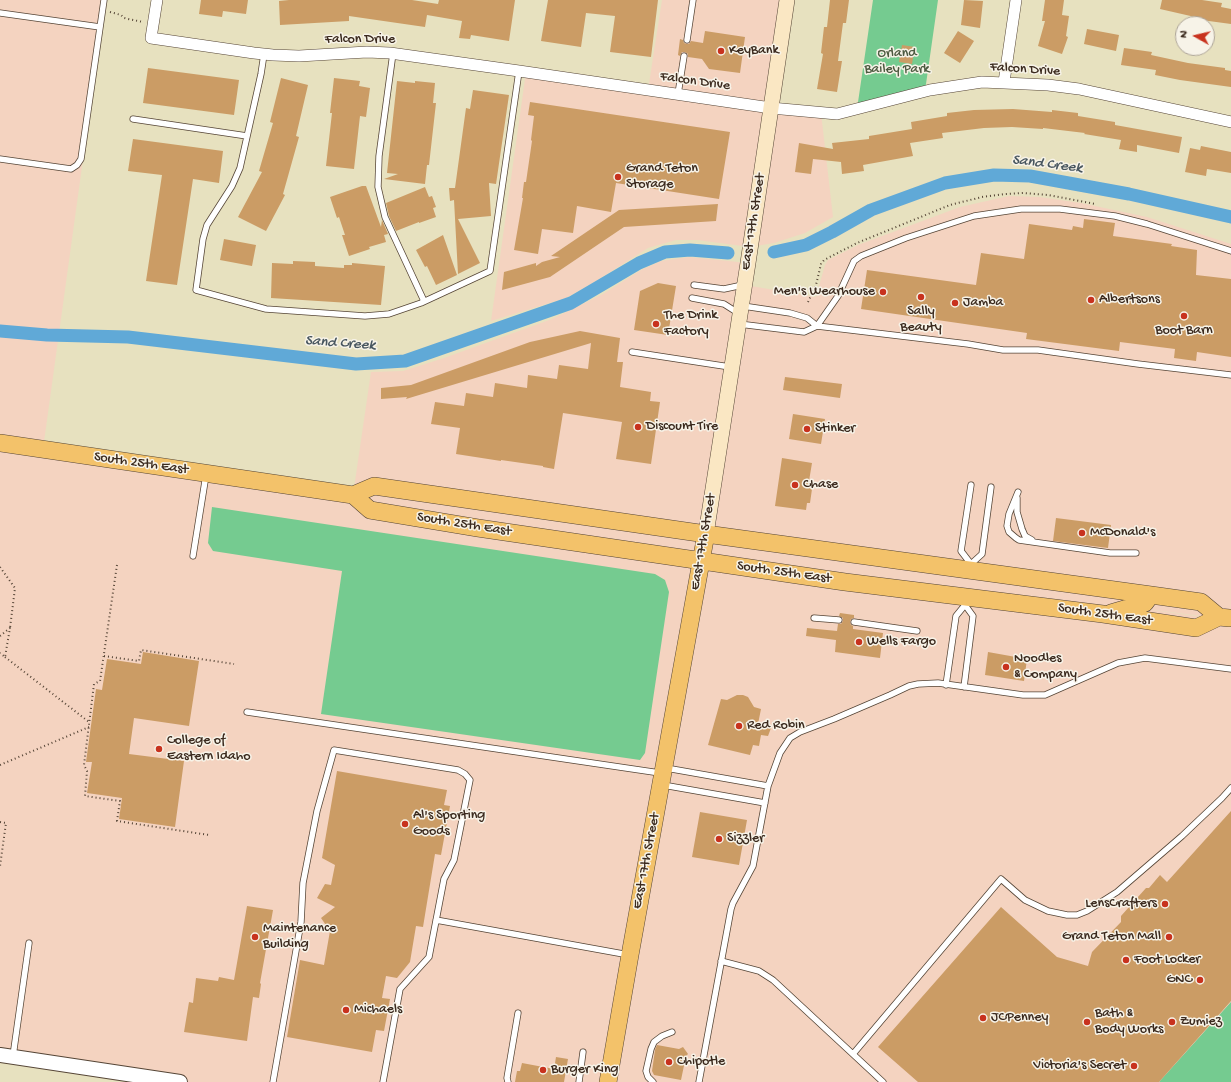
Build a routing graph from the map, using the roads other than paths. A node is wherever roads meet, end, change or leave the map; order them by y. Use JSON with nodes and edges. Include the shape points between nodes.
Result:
{"nodes":[{"id":1,"x":104,"y":0,"type":"edge"},
{"id":2,"x":157,"y":0,"type":"edge"},
{"id":3,"x":693,"y":0,"type":"edge"},
{"id":4,"x":787,"y":0,"type":"edge"},
{"id":5,"x":1016,"y":0,"type":"edge"},
{"id":6,"x":0,"y":13,"type":"edge"},
{"id":7,"x":100,"y":27,"type":"junction"},
{"id":8,"x":687,"y":40,"type":"dead end"},
{"id":9,"x":393,"y":53,"type":"junction"},
{"id":10,"x":264,"y":54,"type":"junction"},
{"id":11,"x":684,"y":56,"type":"dead end"},
{"id":12,"x":519,"y":71,"type":"junction"},
{"id":13,"x":1004,"y":82,"type":"junction"},
{"id":14,"x":678,"y":94,"type":"junction"},
{"id":15,"x":771,"y":108,"type":"junction"},
{"id":16,"x":133,"y":119,"type":"dead end"},
{"id":17,"x":1231,"y":122,"type":"edge"},
{"id":18,"x":248,"y":136,"type":"junction"},
{"id":19,"x":0,"y":159,"type":"edge"},
{"id":20,"x":1231,"y":251,"type":"edge"},
{"id":21,"x":745,"y":281,"type":"junction"},
{"id":22,"x":694,"y":285,"type":"dead end"},
{"id":23,"x":692,"y":298,"type":"dead end"},
{"id":24,"x":424,"y":301,"type":"junction"},
{"id":25,"x":740,"y":315,"type":"junction"},
{"id":26,"x":817,"y":326,"type":"junction"},
{"id":27,"x":632,"y":352,"type":"dead end"},
{"id":28,"x":732,"y":367,"type":"junction"},
{"id":29,"x":1231,"y":375,"type":"edge"},
{"id":30,"x":0,"y":443,"type":"edge"},
{"id":31,"x":206,"y":474,"type":"junction"},
{"id":32,"x":971,"y":484,"type":"dead end"},
{"id":33,"x":991,"y":488,"type":"dead end"},
{"id":34,"x":353,"y":495,"type":"junction"},
{"id":35,"x":706,"y":534,"type":"junction"},
{"id":36,"x":1045,"y":543,"type":"junction"},
{"id":37,"x":1136,"y":553,"type":"dead end"},
{"id":38,"x":194,"y":556,"type":"dead end"},
{"id":39,"x":701,"y":561,"type":"junction"},
{"id":40,"x":971,"y":567,"type":"junction"},
{"id":41,"x":1151,"y":595,"type":"junction"},
{"id":42,"x":965,"y":601,"type":"junction"},
{"id":43,"x":1103,"y":614,"type":"junction"},
{"id":44,"x":814,"y":618,"type":"dead end"},
{"id":45,"x":1225,"y":618,"type":"edge"},
{"id":46,"x":839,"y":620,"type":"dead end"},
{"id":47,"x":854,"y":622,"type":"dead end"},
{"id":48,"x":917,"y":631,"type":"dead end"},
{"id":49,"x":1231,"y":669,"type":"edge"},
{"id":50,"x":946,"y":685,"type":"junction"},
{"id":51,"x":964,"y":687,"type":"junction"},
{"id":52,"x":247,"y":712,"type":"dead end"},
{"id":53,"x":663,"y":776,"type":"junction"},
{"id":54,"x":768,"y":786,"type":"junction"},
{"id":55,"x":1231,"y":788,"type":"edge"},
{"id":56,"x":765,"y":803,"type":"junction"},
{"id":57,"x":436,"y":920,"type":"junction"},
{"id":58,"x":29,"y":942,"type":"dead end"},
{"id":59,"x":630,"y":955,"type":"junction"},
{"id":60,"x":721,"y":961,"type":"junction"},
{"id":61,"x":518,"y":1013,"type":"dead end"},
{"id":62,"x":672,"y":1032,"type":"dead end"},
{"id":63,"x":583,"y":1052,"type":"dead end"},
{"id":64,"x":853,"y":1054,"type":"junction"},
{"id":65,"x":7,"y":1055,"type":"edge"},
{"id":66,"x":172,"y":1081,"type":"edge"},
{"id":67,"x":272,"y":1082,"type":"edge"},
{"id":68,"x":383,"y":1082,"type":"edge"},
{"id":69,"x":508,"y":1082,"type":"edge"},
{"id":70,"x":579,"y":1082,"type":"edge"},
{"id":71,"x":608,"y":1082,"type":"edge"},
{"id":72,"x":653,"y":1082,"type":"edge"},
{"id":73,"x":699,"y":1082,"type":"edge"},
{"id":74,"x":883,"y":1082,"type":"edge"}],
"edges":[{"from":1,"to":7,"type":"lane"},
{"from":2,"to":10,"type":"street","name":"Falcon Drive","via":[[151,38]]},
{"from":3,"to":8,"type":"lane"},
{"from":4,"to":15,"type":"main road","name":"East 17th Street"},
{"from":5,"to":13,"type":"street"},
{"from":6,"to":7,"type":"lane"},
{"from":7,"to":19,"type":"lane","via":[[81,159],[77,165],[70,169]]},
{"from":9,"to":10,"type":"street","name":"Falcon Drive","via":[[299,56]]},
{"from":9,"to":12,"type":"street","name":"Falcon Drive"},
{"from":9,"to":24,"type":"lane","via":[[379,156],[378,187],[385,217]]},
{"from":10,"to":18,"type":"lane"},
{"from":11,"to":14,"type":"lane"},
{"from":12,"to":14,"type":"street","name":"Falcon Drive"},
{"from":12,"to":24,"type":"lane","via":[[490,271]]},
{"from":13,"to":15,"type":"street","name":"Falcon Drive","via":[[982,82],[930,90],[837,114]]},
{"from":13,"to":17,"type":"street","name":"Falcon Drive","via":[[1079,89]]},
{"from":14,"to":15,"type":"street","name":"Falcon Drive"},
{"from":15,"to":21,"type":"main road","name":"East 17th Street"},
{"from":16,"to":18,"type":"lane"},
{"from":18,"to":24,"type":"lane","via":[[240,168],[232,186],[207,225],[196,290],[266,309],[365,316],[389,314]]},
{"from":20,"to":26,"type":"lane","via":[[1115,216],[1060,209],[1021,209],[974,216],[906,238],[854,260],[838,296]]},
{"from":21,"to":22,"type":"lane","via":[[738,286],[724,289]]},
{"from":21,"to":25,"type":"main road","name":"East 17th Street"},
{"from":23,"to":25,"type":"lane","via":[[724,304]]},
{"from":25,"to":26,"type":"lane","via":[[790,313],[807,318]]},
{"from":25,"to":26,"type":"lane","via":[[796,332],[804,332]]},
{"from":25,"to":28,"type":"main road","name":"East 17th Street"},
{"from":26,"to":29,"type":"lane","via":[[1003,350],[1038,350]]},
{"from":27,"to":28,"type":"lane"},
{"from":28,"to":35,"type":"main road","name":"East 17th Street"},
{"from":30,"to":31,"type":"main road","name":"South 25th East"},
{"from":31,"to":34,"type":"main road","name":"South 25th East"},
{"from":31,"to":38,"type":"lane"},
{"from":32,"to":40,"type":"lane","via":[[961,551]]},
{"from":33,"to":40,"type":"lane","via":[[982,554]]},
{"from":34,"to":35,"type":"main road","name":"South 25th East","via":[[374,486]]},
{"from":34,"to":39,"type":"main road","name":"South 25th East","via":[[370,510]]},
{"from":35,"to":39,"type":"main road","name":"East 17th Street"},
{"from":35,"to":40,"type":"main road","name":"South 25th East"},
{"from":36,"to":36,"type":"lane","via":[[1018,540],[1008,532],[1009,514],[1018,492],[1018,512],[1025,536],[1030,540]]},
{"from":36,"to":37,"type":"lane","via":[[1110,553]]},
{"from":39,"to":42,"type":"main road","name":"South 25th East"},
{"from":39,"to":53,"type":"main road","name":"East 17th Street"},
{"from":40,"to":41,"type":"main road","name":"South 25th East"},
{"from":41,"to":43,"type":"main road","via":[[1145,603]]},
{"from":41,"to":45,"type":"main road","name":"South 25th East","via":[[1201,602]]},
{"from":42,"to":43,"type":"main road","name":"South 25th East"},
{"from":42,"to":50,"type":"lane","via":[[956,616]]},
{"from":42,"to":51,"type":"lane","via":[[973,616]]},
{"from":43,"to":45,"type":"main road","name":"South 25th East","via":[[1196,628]]},
{"from":44,"to":46,"type":"lane"},
{"from":47,"to":48,"type":"lane"},
{"from":49,"to":51,"type":"lane","via":[[1145,658],[1118,663],[1045,695]]},
{"from":50,"to":51,"type":"lane"},
{"from":50,"to":54,"type":"lane","via":[[938,683],[909,686],[834,720],[800,732],[790,738],[780,752]]},
{"from":52,"to":53,"type":"lane"},
{"from":53,"to":54,"type":"lane"},
{"from":53,"to":56,"type":"lane"},
{"from":53,"to":59,"type":"main road","name":"East 17th Street"},
{"from":54,"to":56,"type":"lane"},
{"from":55,"to":64,"type":"lane","via":[[1182,836],[1117,892],[1077,915],[1048,911],[1025,900],[1001,879]]},
{"from":56,"to":60,"type":"lane","via":[[753,866],[733,903]]},
{"from":57,"to":59,"type":"lane"},
{"from":57,"to":67,"type":"lane","via":[[444,879],[454,860],[470,780],[458,770],[334,750],[317,811],[303,883],[300,922]]},
{"from":57,"to":68,"type":"lane","via":[[428,957],[400,989]]},
{"from":58,"to":65,"type":"lane"},
{"from":59,"to":71,"type":"main road","name":"East 17th Street"},
{"from":60,"to":64,"type":"lane","via":[[760,971],[773,980]]},
{"from":60,"to":73,"type":"lane"},
{"from":61,"to":69,"type":"lane"},
{"from":62,"to":72,"type":"lane","via":[[654,1042],[651,1049],[646,1071]]},
{"from":63,"to":70,"type":"lane"},
{"from":64,"to":74,"type":"lane"},
{"from":65,"to":66,"type":"street"}]}
